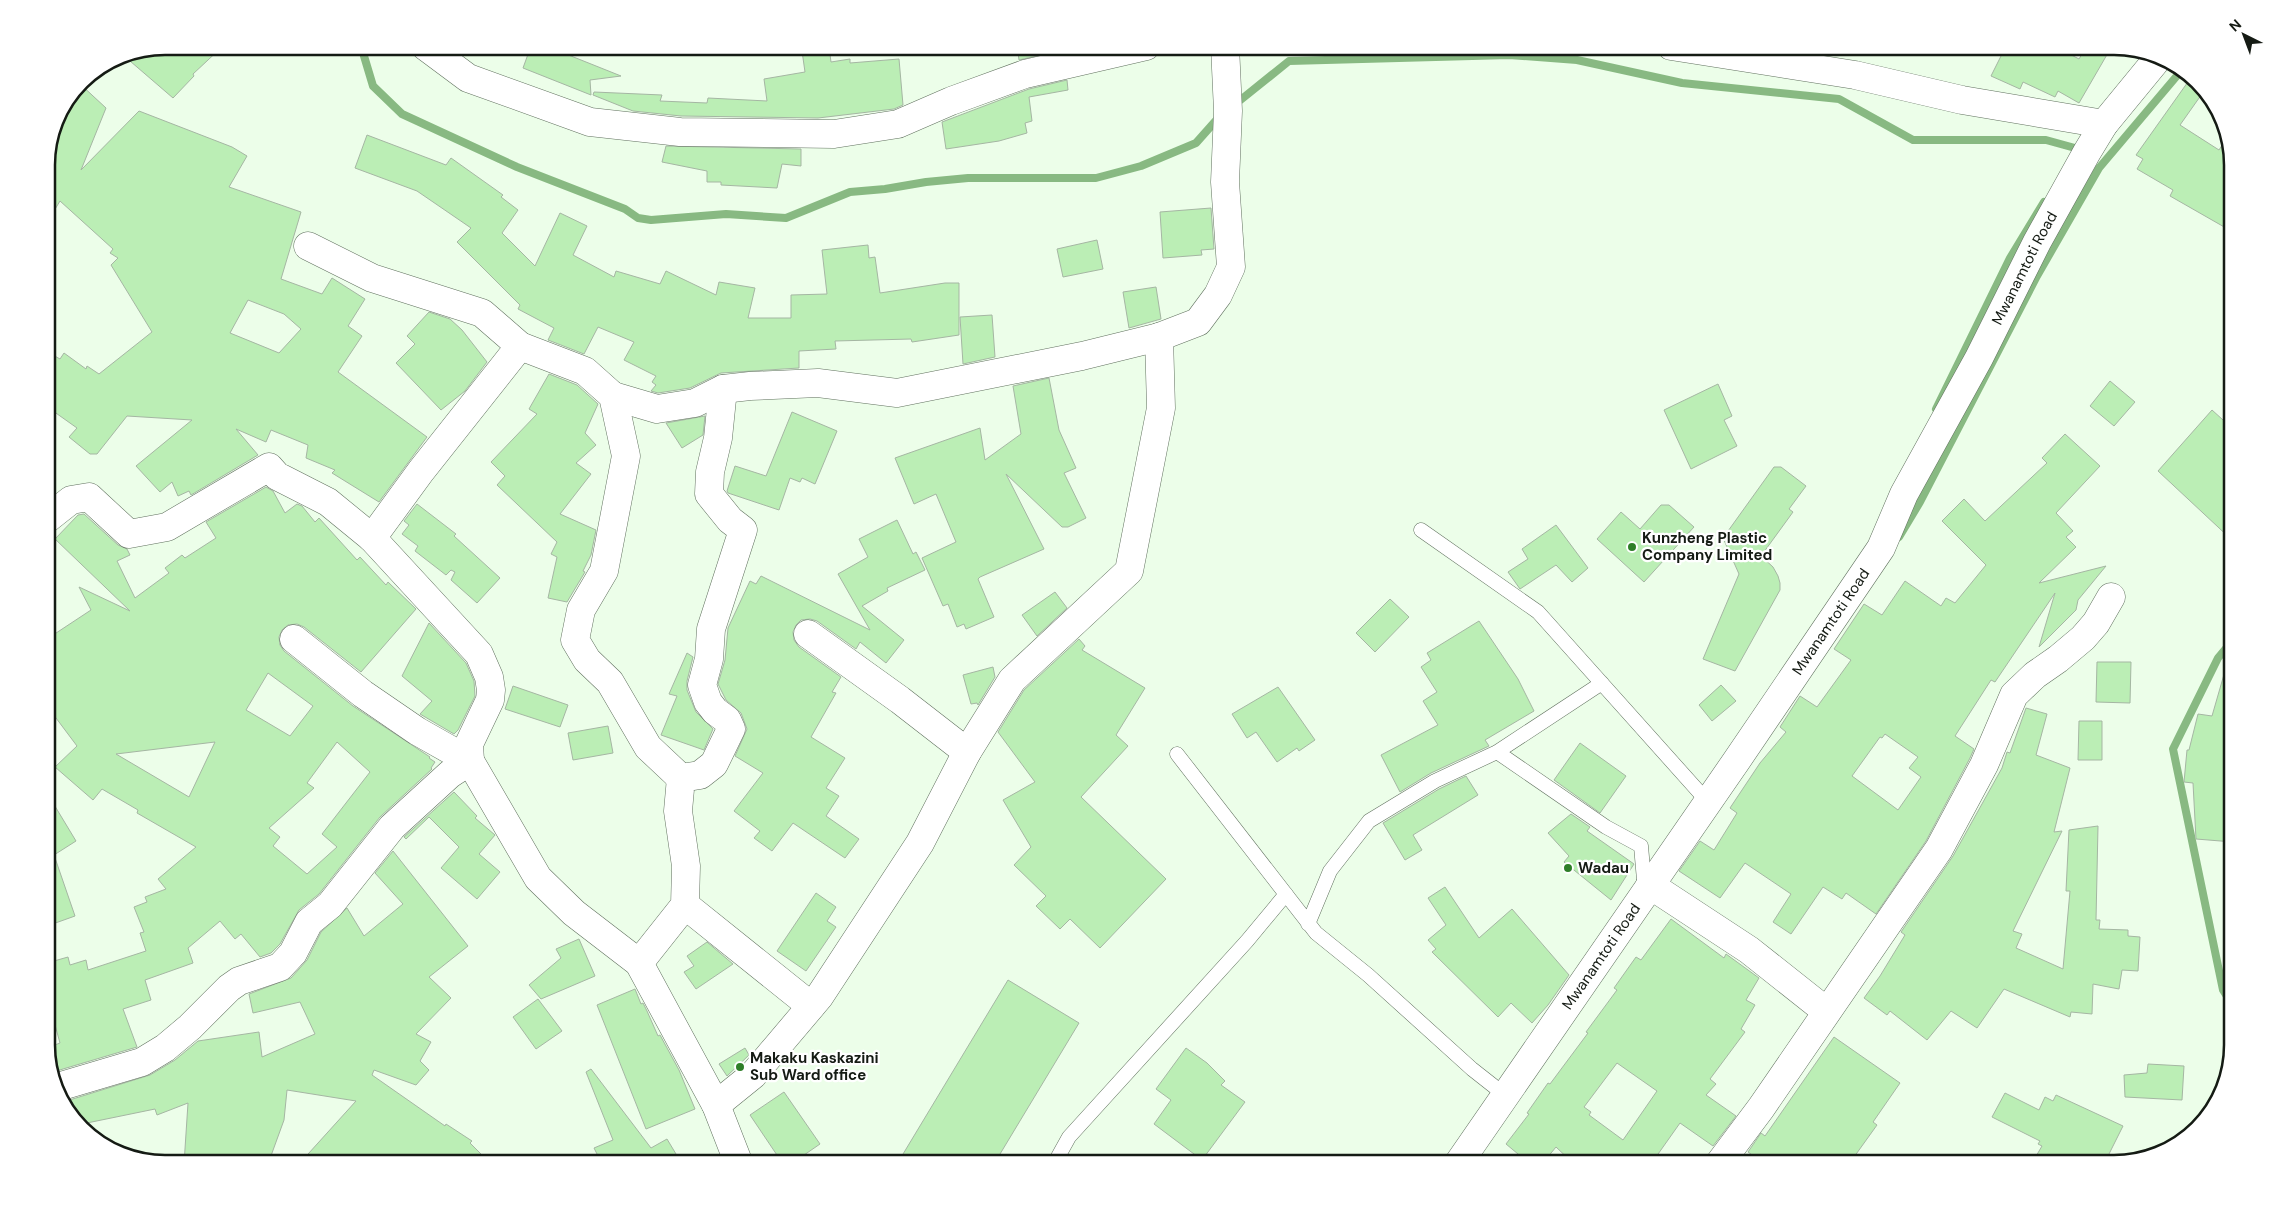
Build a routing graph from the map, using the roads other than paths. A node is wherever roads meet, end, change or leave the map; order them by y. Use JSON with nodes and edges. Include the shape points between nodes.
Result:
{"nodes":[{"id":1,"x":437,"y":55,"type":"edge"},
{"id":2,"x":1107,"y":55,"type":"edge"},
{"id":3,"x":1225,"y":55,"type":"edge"},
{"id":4,"x":1777,"y":55,"type":"edge"},
{"id":5,"x":1801,"y":57,"type":"edge"},
{"id":6,"x":2155,"y":63,"type":"edge"},
{"id":7,"x":2104,"y":124,"type":"junction"},
{"id":8,"x":308,"y":246,"type":"dead end"},
{"id":9,"x":1159,"y":337,"type":"junction"},
{"id":10,"x":520,"y":346,"type":"junction"},
{"id":11,"x":723,"y":389,"type":"junction"},
{"id":12,"x":613,"y":396,"type":"junction"},
{"id":13,"x":55,"y":512,"type":"edge"},
{"id":14,"x":1421,"y":530,"type":"dead end"},
{"id":15,"x":372,"y":538,"type":"junction"},
{"id":16,"x":2111,"y":597,"type":"dead end"},
{"id":17,"x":808,"y":634,"type":"dead end"},
{"id":18,"x":294,"y":639,"type":"dead end"},
{"id":19,"x":1602,"y":683,"type":"junction"},
{"id":20,"x":967,"y":752,"type":"junction"},
{"id":21,"x":1497,"y":752,"type":"junction"},
{"id":22,"x":1177,"y":754,"type":"dead end"},
{"id":23,"x":470,"y":761,"type":"junction"},
{"id":24,"x":681,"y":778,"type":"junction"},
{"id":25,"x":1708,"y":802,"type":"junction"},
{"id":26,"x":1650,"y":885,"type":"junction"},
{"id":27,"x":1286,"y":894,"type":"junction"},
{"id":28,"x":685,"y":906,"type":"junction"},
{"id":29,"x":1308,"y":924,"type":"junction"},
{"id":30,"x":639,"y":963,"type":"junction"},
{"id":31,"x":811,"y":1006,"type":"junction"},
{"id":32,"x":1826,"y":1011,"type":"junction"},
{"id":33,"x":63,"y":1086,"type":"edge"},
{"id":34,"x":1505,"y":1095,"type":"junction"},
{"id":35,"x":716,"y":1105,"type":"junction"},
{"id":36,"x":735,"y":1155,"type":"edge"},
{"id":37,"x":1060,"y":1155,"type":"edge"},
{"id":38,"x":1464,"y":1155,"type":"edge"},
{"id":39,"x":1726,"y":1155,"type":"edge"}],
"edges":[{"from":1,"to":2,"type":"street","via":[[468,78],[590,122],[680,132],[834,134],[898,124],[1025,74]]},
{"from":3,"to":9,"type":"street","via":[[1228,111],[1225,182],[1231,267],[1218,295],[1198,322]]},
{"from":4,"to":5,"type":"street"},
{"from":5,"to":7,"type":"street","via":[[1855,75],[1962,100]]},
{"from":6,"to":7,"type":"street","name":"Mwanamtoti Road"},
{"from":7,"to":25,"type":"street","name":"Mwanamtoti Road","via":[[2036,242],[1979,358],[1904,494],[1880,548]]},
{"from":8,"to":10,"type":"street","via":[[372,278],[482,313]]},
{"from":9,"to":11,"type":"street","via":[[896,393],[818,383]]},
{"from":9,"to":20,"type":"street","via":[[1161,408],[1129,571],[1012,680]]},
{"from":10,"to":12,"type":"street","via":[[585,371]]},
{"from":10,"to":15,"type":"street","via":[[421,470]]},
{"from":11,"to":12,"type":"street","via":[[695,403],[657,409]]},
{"from":11,"to":24,"type":"street","via":[[709,494],[730,520],[743,530],[712,629],[702,685],[708,702],[727,720],[731,729],[714,764],[700,775]]},
{"from":12,"to":24,"type":"street","via":[[626,456],[604,571],[582,610],[575,640],[587,660],[610,682],[648,747]]},
{"from":13,"to":15,"type":"street","via":[[71,500],[89,497],[129,534],[167,527],[269,468],[277,476],[328,502]]},
{"from":14,"to":19,"type":"lane","via":[[1538,612]]},
{"from":15,"to":23,"type":"street","via":[[479,654],[489,677],[490,700],[469,744]]},
{"from":16,"to":32,"type":"street","via":[[2100,618],[2083,638],[2014,695],[1984,765],[1939,849]]},
{"from":17,"to":20,"type":"street"},
{"from":18,"to":23,"type":"street","via":[[363,694],[417,731]]},
{"from":19,"to":21,"type":"lane"},
{"from":19,"to":25,"type":"lane"},
{"from":20,"to":31,"type":"street","via":[[920,843]]},
{"from":21,"to":26,"type":"lane","via":[[1606,827],[1641,846],[1644,880]]},
{"from":21,"to":29,"type":"lane","via":[[1435,781],[1369,821],[1330,871]]},
{"from":22,"to":27,"type":"lane"},
{"from":23,"to":30,"type":"street","via":[[538,878],[574,912]]},
{"from":23,"to":33,"type":"street","via":[[450,774],[392,827],[330,905],[309,922],[293,953],[280,967],[239,981],[165,1048],[142,1062]]},
{"from":24,"to":28,"type":"street","via":[[678,811],[686,866]]},
{"from":25,"to":26,"type":"street","name":"Mwanamtoti Road"},
{"from":26,"to":32,"type":"street","via":[[1749,950]]},
{"from":26,"to":34,"type":"street","name":"Mwanamtoti Road"},
{"from":27,"to":29,"type":"lane"},
{"from":27,"to":37,"type":"lane","via":[[1070,1138]]},
{"from":28,"to":30,"type":"street"},
{"from":28,"to":31,"type":"street"},
{"from":29,"to":34,"type":"lane"},
{"from":30,"to":35,"type":"street"},
{"from":31,"to":35,"type":"street","via":[[753,1075]]},
{"from":32,"to":39,"type":"street"},
{"from":34,"to":38,"type":"street","name":"Mwanamtoti Road"},
{"from":35,"to":36,"type":"street"}]}
